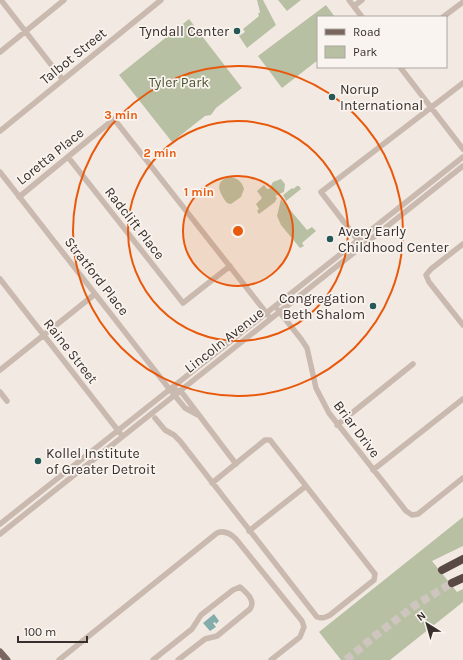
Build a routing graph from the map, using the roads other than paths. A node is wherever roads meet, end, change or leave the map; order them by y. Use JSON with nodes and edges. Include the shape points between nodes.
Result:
{"nodes":[{"id":1,"x":1,"y":0,"type":"edge"},
{"id":2,"x":64,"y":0,"type":"edge"},
{"id":3,"x":161,"y":0,"type":"edge"},
{"id":4,"x":349,"y":0,"type":"edge"},
{"id":5,"x":362,"y":0,"type":"edge"},
{"id":6,"x":463,"y":2,"type":"edge"},
{"id":7,"x":354,"y":6,"type":"junction"},
{"id":8,"x":361,"y":16,"type":"edge"},
{"id":9,"x":444,"y":16,"type":"edge"},
{"id":10,"x":26,"y":32,"type":"junction"},
{"id":11,"x":0,"y":52,"type":"edge"},
{"id":12,"x":401,"y":68,"type":"edge"},
{"id":13,"x":63,"y":80,"type":"junction"},
{"id":14,"x":463,"y":83,"type":"edge"},
{"id":15,"x":431,"y":107,"type":"junction"},
{"id":16,"x":0,"y":131,"type":"edge"},
{"id":17,"x":463,"y":149,"type":"edge"},
{"id":18,"x":68,"y":156,"type":"junction"},
{"id":19,"x":463,"y":157,"type":"edge"},
{"id":20,"x":463,"y":166,"type":"edge"},
{"id":21,"x":0,"y":172,"type":"edge"},
{"id":22,"x":19,"y":196,"type":"junction"},
{"id":23,"x":359,"y":240,"type":"junction"},
{"id":24,"x":463,"y":244,"type":"edge"},
{"id":25,"x":363,"y":246,"type":"junction"},
{"id":26,"x":336,"y":259,"type":"junction"},
{"id":27,"x":340,"y":264,"type":"junction"},
{"id":28,"x":230,"y":266,"type":"junction"},
{"id":29,"x":0,"y":279,"type":"edge"},
{"id":30,"x":301,"y":286,"type":"junction"},
{"id":31,"x":306,"y":291,"type":"junction"},
{"id":32,"x":293,"y":292,"type":"junction"},
{"id":33,"x":95,"y":294,"type":"junction"},
{"id":34,"x":297,"y":298,"type":"junction"},
{"id":35,"x":275,"y":306,"type":"junction"},
{"id":36,"x":280,"y":312,"type":"junction"},
{"id":37,"x":267,"y":313,"type":"junction"},
{"id":38,"x":271,"y":319,"type":"junction"},
{"id":39,"x":463,"y":325,"type":"edge"},
{"id":40,"x":43,"y":335,"type":"junction"},
{"id":41,"x":413,"y":364,"type":"dead end"},
{"id":42,"x":0,"y":370,"type":"edge"},
{"id":43,"x":170,"y":389,"type":"junction"},
{"id":44,"x":180,"y":391,"type":"junction"},
{"id":45,"x":0,"y":392,"type":"edge"},
{"id":46,"x":175,"y":395,"type":"junction"},
{"id":47,"x":463,"y":399,"type":"edge"},
{"id":48,"x":7,"y":401,"type":"dead end"},
{"id":49,"x":198,"y":416,"type":"junction"},
{"id":50,"x":155,"y":418,"type":"dead end"},
{"id":51,"x":337,"y":424,"type":"junction"},
{"id":52,"x":118,"y":430,"type":"junction"},
{"id":53,"x":123,"y":436,"type":"junction"},
{"id":54,"x":236,"y":464,"type":"junction"},
{"id":55,"x":373,"y":470,"type":"junction"},
{"id":56,"x":463,"y":478,"type":"edge"},
{"id":57,"x":212,"y":483,"type":"junction"},
{"id":58,"x":306,"y":486,"type":"junction"},
{"id":59,"x":0,"y":524,"type":"edge"},
{"id":60,"x":249,"y":531,"type":"junction"},
{"id":61,"x":0,"y":534,"type":"edge"},
{"id":62,"x":463,"y":560,"type":"edge"},
{"id":63,"x":442,"y":570,"type":"dead end"},
{"id":64,"x":463,"y":578,"type":"edge"},
{"id":65,"x":452,"y":583,"type":"tunnel mouth"},
{"id":66,"x":0,"y":652,"type":"edge"},
{"id":67,"x":0,"y":656,"type":"edge"},
{"id":68,"x":6,"y":660,"type":"edge"},
{"id":69,"x":59,"y":660,"type":"edge"},
{"id":70,"x":152,"y":660,"type":"edge"},
{"id":71,"x":178,"y":660,"type":"edge"},
{"id":72,"x":271,"y":660,"type":"edge"}],
"edges":[{"from":1,"to":10,"type":"street"},
{"from":2,"to":10,"type":"street"},
{"from":3,"to":13,"type":"street","name":"Talbot Street"},
{"from":4,"to":7,"type":"street"},
{"from":5,"to":7,"type":"street"},
{"from":6,"to":9,"type":"street"},
{"from":7,"to":8,"type":"street"},
{"from":10,"to":11,"type":"street"},
{"from":10,"to":13,"type":"street"},
{"from":12,"to":15,"type":"street"},
{"from":13,"to":16,"type":"street","name":"Talbot Street"},
{"from":14,"to":15,"type":"street"},
{"from":15,"to":17,"type":"street"},
{"from":15,"to":23,"type":"street","via":[[321,192]]},
{"from":18,"to":22,"type":"street","name":"Loretta Place"},
{"from":18,"to":28,"type":"street","name":"Loretta Place","via":[[114,119]]},
{"from":18,"to":28,"type":"street","name":"Radclift Place","via":[[183,303]]},
{"from":19,"to":23,"type":"street","name":"Lincoln Avenue"},
{"from":20,"to":25,"type":"street","name":"Lincoln Avenue"},
{"from":21,"to":22,"type":"street","name":"Stratford Place"},
{"from":22,"to":33,"type":"street","name":"Stratford Place"},
{"from":23,"to":25,"type":"street"},
{"from":23,"to":26,"type":"street","name":"Lincoln Avenue"},
{"from":24,"to":39,"type":"street","via":[[426,275]]},
{"from":25,"to":27,"type":"street","name":"Lincoln Avenue"},
{"from":26,"to":27,"type":"street"},
{"from":26,"to":30,"type":"street","name":"Lincoln Avenue"},
{"from":27,"to":31,"type":"street","name":"Lincoln Avenue"},
{"from":28,"to":37,"type":"street"},
{"from":29,"to":40,"type":"street","name":"Raine Street"},
{"from":30,"to":31,"type":"street"},
{"from":30,"to":32,"type":"street","name":"Lincoln Avenue"},
{"from":31,"to":34,"type":"street","name":"Lincoln Avenue"},
{"from":32,"to":34,"type":"street"},
{"from":32,"to":35,"type":"street","name":"Lincoln Avenue"},
{"from":33,"to":40,"type":"street"},
{"from":33,"to":43,"type":"street","name":"Stratford Place"},
{"from":34,"to":36,"type":"street","name":"Lincoln Avenue"},
{"from":35,"to":36,"type":"street","name":"Briar Drive"},
{"from":35,"to":37,"type":"street","name":"Lincoln Avenue"},
{"from":36,"to":38,"type":"street","name":"Lincoln Avenue"},
{"from":36,"to":51,"type":"street","name":"Briar Drive","via":[[304,343],[316,388]]},
{"from":37,"to":38,"type":"street"},
{"from":37,"to":43,"type":"street","name":"Lincoln Avenue"},
{"from":38,"to":44,"type":"street","name":"Lincoln Avenue"},
{"from":40,"to":42,"type":"street"},
{"from":40,"to":52,"type":"street","name":"Raine Street"},
{"from":41,"to":51,"type":"street"},
{"from":43,"to":44,"type":"street"},
{"from":43,"to":46,"type":"street","name":"Stratford Place"},
{"from":43,"to":52,"type":"street","name":"Lincoln Avenue"},
{"from":44,"to":46,"type":"street","name":"Lincoln Avenue"},
{"from":44,"to":49,"type":"street"},
{"from":45,"to":48,"type":"street"},
{"from":46,"to":49,"type":"street","name":"Stratford Place","via":[[185,408]]},
{"from":46,"to":53,"type":"street","name":"Lincoln Avenue"},
{"from":47,"to":55,"type":"street"},
{"from":49,"to":54,"type":"street"},
{"from":50,"to":57,"type":"street","via":[[165,430],[180,441]]},
{"from":51,"to":55,"type":"street","name":"Briar Drive"},
{"from":52,"to":53,"type":"street","name":"Raine Street"},
{"from":52,"to":59,"type":"street","name":"Lincoln Avenue"},
{"from":53,"to":61,"type":"street","name":"Lincoln Avenue"},
{"from":54,"to":57,"type":"street"},
{"from":54,"to":58,"type":"street","via":[[268,439]]},
{"from":55,"to":56,"type":"street","name":"Briar Drive","via":[[412,515],[418,514]]},
{"from":57,"to":60,"type":"street"},
{"from":58,"to":60,"type":"street"},
{"from":58,"to":60,"type":"street","via":[[376,574],[374,580],[349,600],[325,618],[317,617]]},
{"from":62,"to":63,"type":"highway"},
{"from":64,"to":65,"type":"highway"},
{"from":66,"to":68,"type":"main road"},
{"from":67,"to":68,"type":"main road"},
{"from":69,"to":72,"type":"street","via":[[221,531],[236,539],[302,620],[304,627],[300,637]]},
{"from":70,"to":71,"type":"street","via":[[192,629],[201,615],[233,590],[240,587],[245,591],[252,600],[250,610],[217,636],[205,639]]}]}
